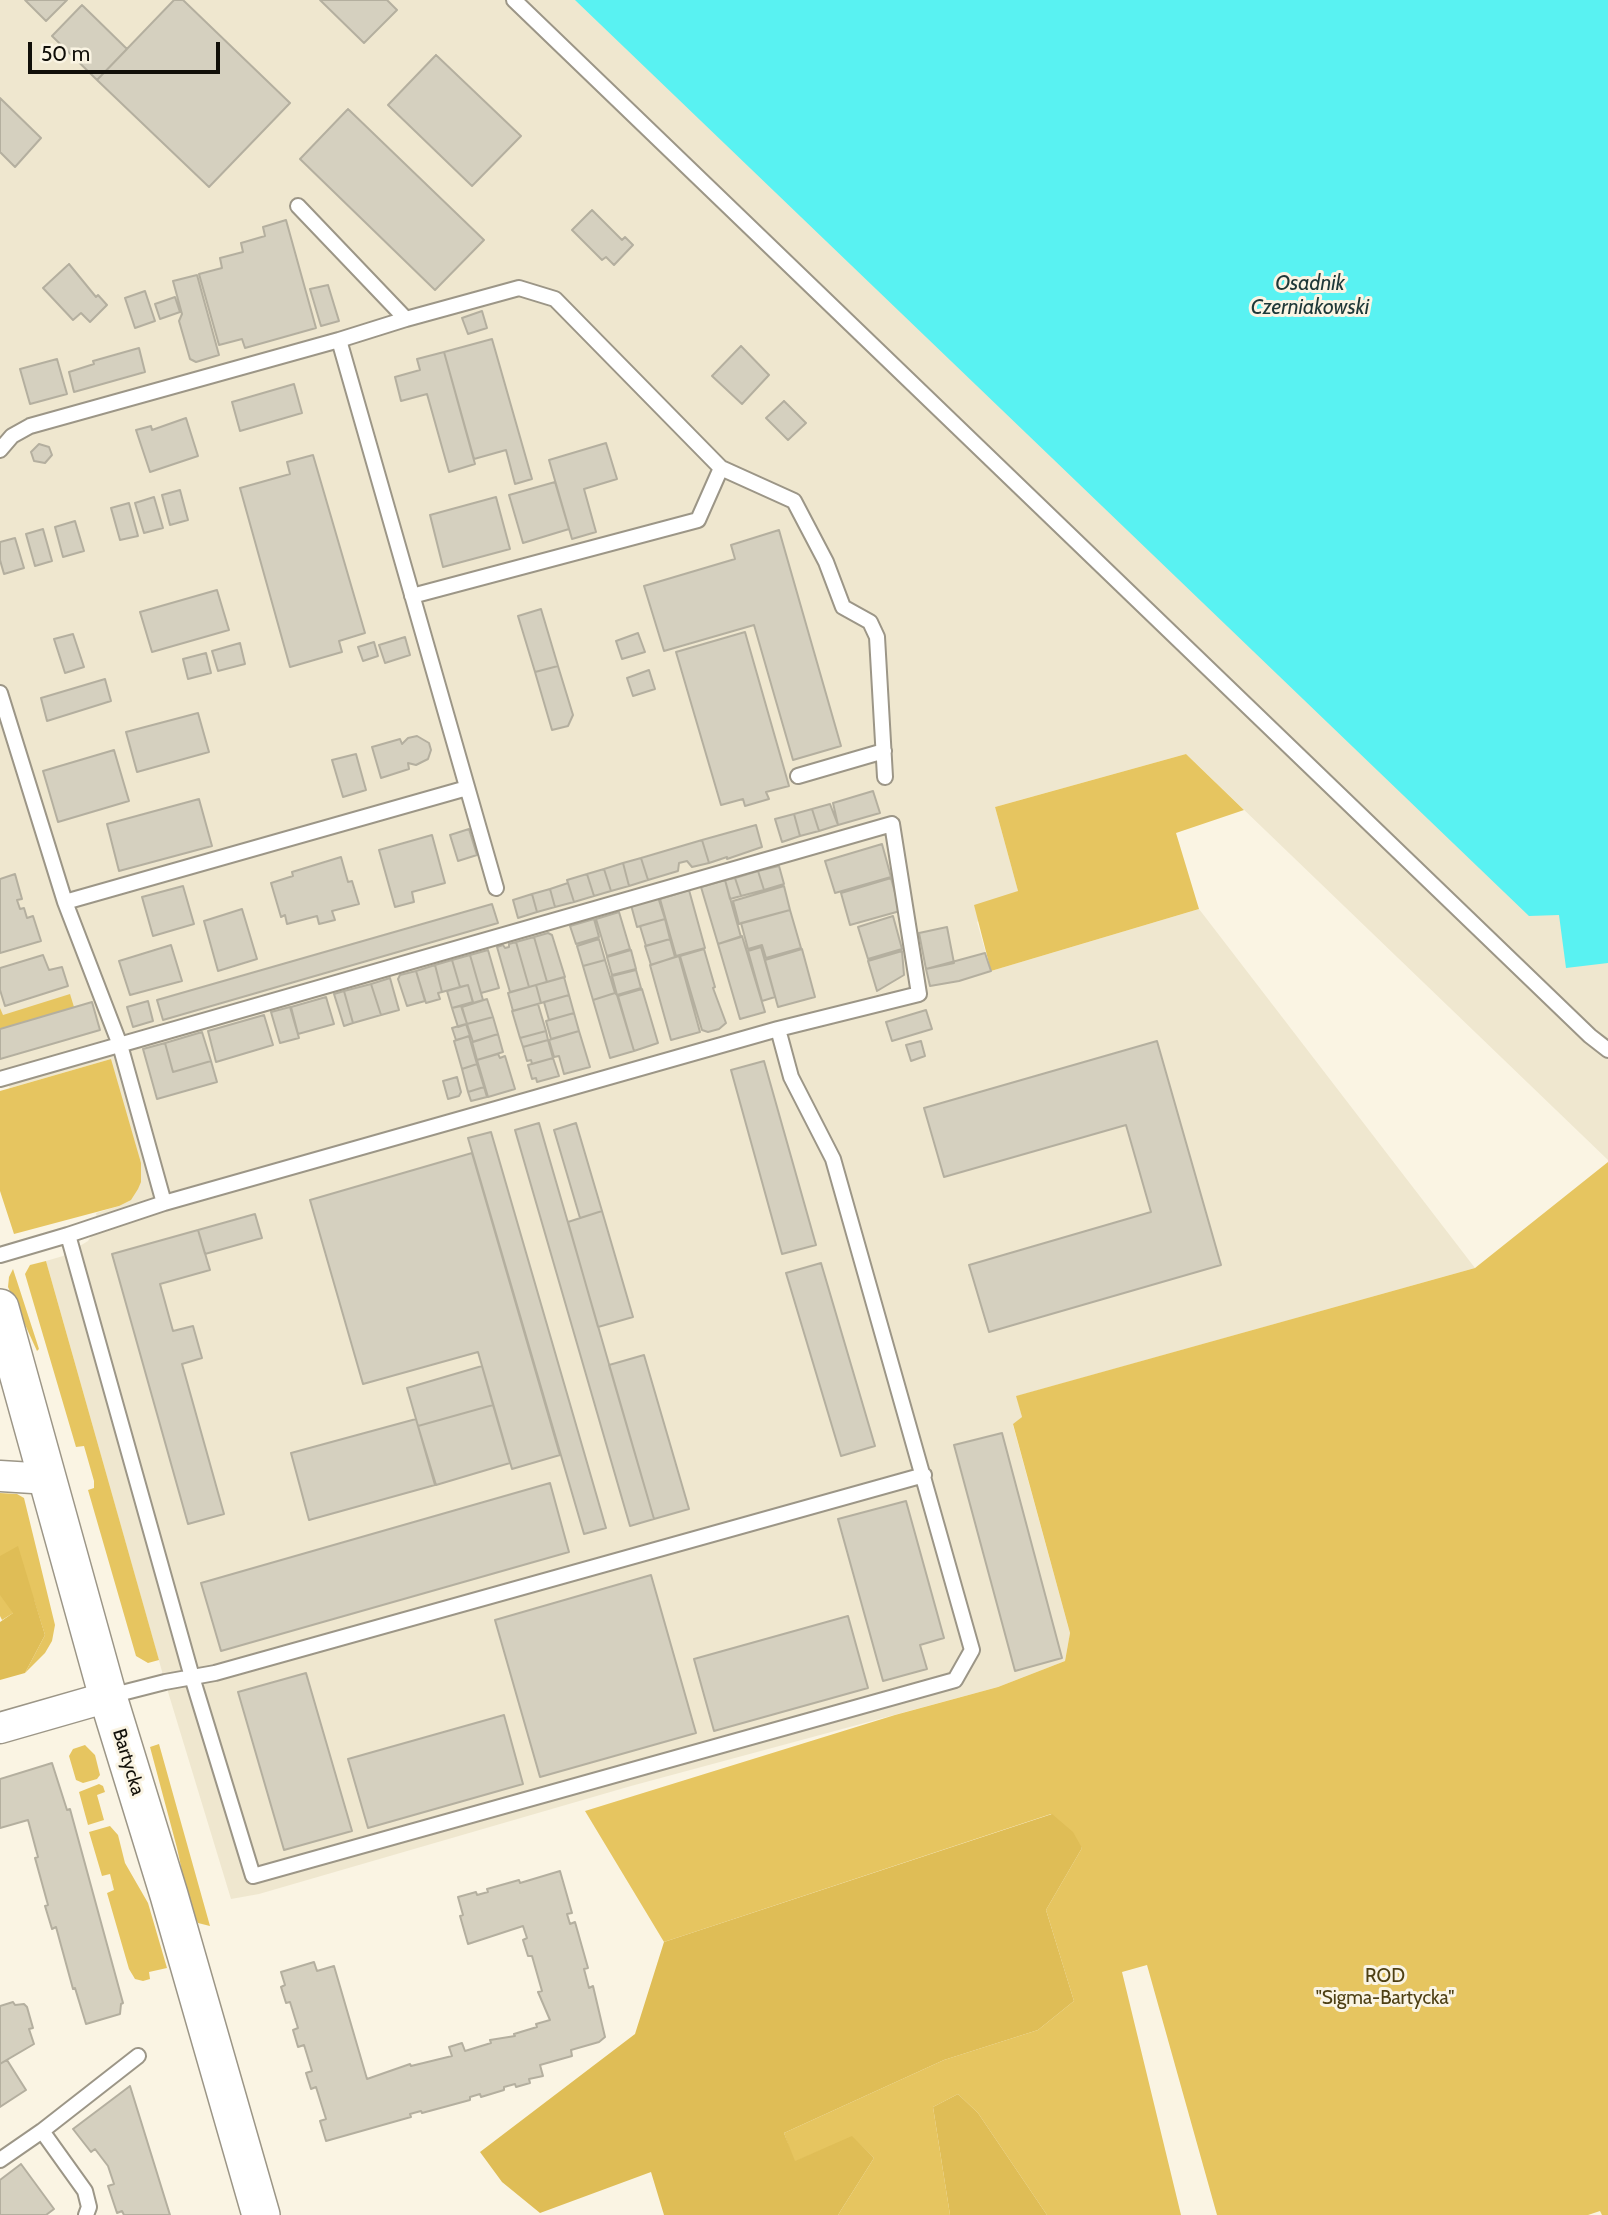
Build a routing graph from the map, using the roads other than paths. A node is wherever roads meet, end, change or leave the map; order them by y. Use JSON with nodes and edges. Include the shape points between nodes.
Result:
{"nodes":[{"id":1,"x":514,"y":0,"type":"edge"},
{"id":2,"x":298,"y":206,"type":"dead end"},
{"id":3,"x":406,"y":319,"type":"junction"},
{"id":4,"x":339,"y":340,"type":"junction"},
{"id":5,"x":0,"y":425,"type":"edge"},
{"id":6,"x":12,"y":436,"type":"junction"},
{"id":7,"x":0,"y":450,"type":"edge"},
{"id":8,"x":721,"y":468,"type":"junction"},
{"id":9,"x":412,"y":596,"type":"junction"},
{"id":10,"x":0,"y":692,"type":"edge"},
{"id":11,"x":884,"y":751,"type":"junction"},
{"id":12,"x":798,"y":776,"type":"dead end"},
{"id":13,"x":885,"y":777,"type":"dead end"},
{"id":14,"x":467,"y":788,"type":"junction"},
{"id":15,"x":496,"y":888,"type":"dead end"},
{"id":16,"x":65,"y":902,"type":"junction"},
{"id":17,"x":778,"y":1029,"type":"junction"},
{"id":18,"x":120,"y":1045,"type":"junction"},
{"id":19,"x":1608,"y":1051,"type":"edge"},
{"id":20,"x":0,"y":1079,"type":"edge"},
{"id":21,"x":164,"y":1203,"type":"junction"},
{"id":22,"x":68,"y":1235,"type":"junction"},
{"id":23,"x":0,"y":1255,"type":"edge"},
{"id":24,"x":0,"y":1308,"type":"edge"},
{"id":25,"x":924,"y":1475,"type":"junction"},
{"id":26,"x":0,"y":1476,"type":"edge"},
{"id":27,"x":49,"y":1479,"type":"junction"},
{"id":28,"x":192,"y":1677,"type":"junction"},
{"id":29,"x":108,"y":1697,"type":"junction"},
{"id":30,"x":0,"y":1728,"type":"edge"},
{"id":31,"x":138,"y":2056,"type":"dead end"},
{"id":32,"x":42,"y":2131,"type":"junction"},
{"id":33,"x":0,"y":2160,"type":"edge"},
{"id":34,"x":86,"y":2215,"type":"edge"},
{"id":35,"x":261,"y":2215,"type":"edge"}],
"edges":[{"from":1,"to":19,"type":"lane"},
{"from":2,"to":3,"type":"lane"},
{"from":3,"to":4,"type":"lane"},
{"from":3,"to":8,"type":"lane","via":[[519,289],[555,299]]},
{"from":4,"to":6,"type":"lane","via":[[30,426]]},
{"from":4,"to":9,"type":"lane"},
{"from":5,"to":6,"type":"lane"},
{"from":6,"to":7,"type":"lane"},
{"from":8,"to":9,"type":"lane","via":[[698,520]]},
{"from":8,"to":11,"type":"lane","via":[[794,501],[843,607],[870,622],[877,637]]},
{"from":9,"to":14,"type":"lane"},
{"from":10,"to":16,"type":"lane"},
{"from":11,"to":12,"type":"lane"},
{"from":11,"to":13,"type":"lane"},
{"from":14,"to":15,"type":"lane"},
{"from":14,"to":16,"type":"lane"},
{"from":16,"to":18,"type":"lane"},
{"from":17,"to":18,"type":"lane","via":[[919,994],[892,824]]},
{"from":17,"to":21,"type":"lane"},
{"from":17,"to":25,"type":"lane","via":[[792,1077],[833,1159]]},
{"from":18,"to":20,"type":"lane"},
{"from":18,"to":21,"type":"lane"},
{"from":21,"to":22,"type":"lane"},
{"from":22,"to":23,"type":"lane"},
{"from":22,"to":28,"type":"lane"},
{"from":24,"to":27,"type":"street","name":"Bartycka"},
{"from":25,"to":28,"type":"lane"},
{"from":25,"to":28,"type":"lane","via":[[972,1650],[955,1680],[279,1869],[253,1876]]},
{"from":26,"to":27,"type":"street"},
{"from":27,"to":29,"type":"street","name":"Bartycka"},
{"from":28,"to":29,"type":"lane"},
{"from":29,"to":30,"type":"street"},
{"from":29,"to":35,"type":"street","name":"Bartycka"},
{"from":31,"to":32,"type":"lane"},
{"from":32,"to":33,"type":"lane"},
{"from":32,"to":34,"type":"lane","via":[[85,2192]]}]}
